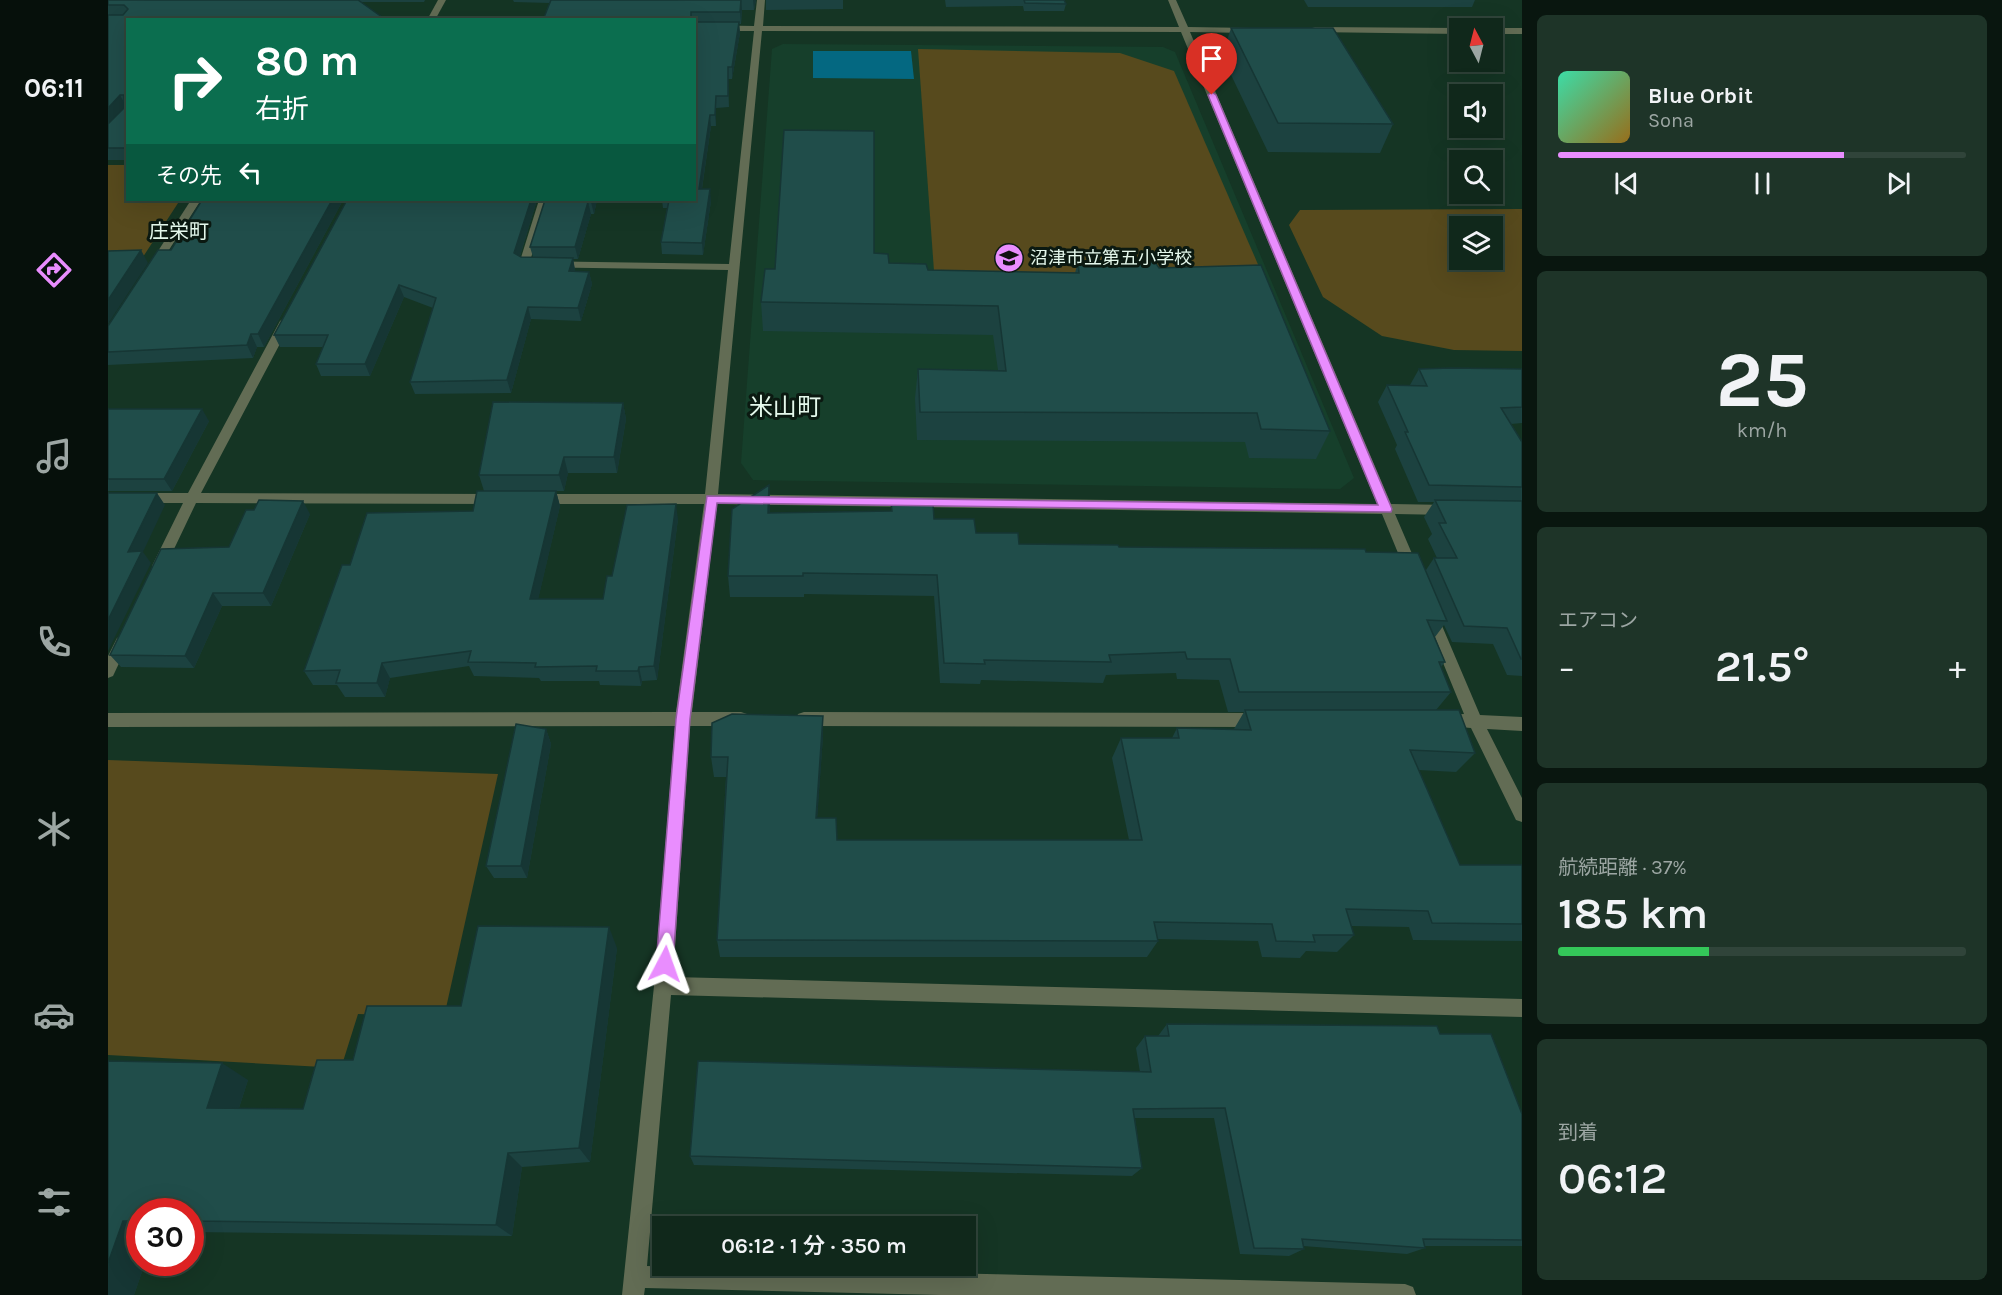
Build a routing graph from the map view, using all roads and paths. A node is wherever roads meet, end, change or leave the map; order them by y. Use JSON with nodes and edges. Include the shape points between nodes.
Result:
{"nodes":[{"id":1,"x":442,"y":0,"type":"edge"},
{"id":2,"x":760,"y":0,"type":"edge"},
{"id":3,"x":1172,"y":0,"type":"edge"},
{"id":4,"x":432,"y":18,"type":"edge"},
{"id":5,"x":696,"y":28,"type":"edge"},
{"id":6,"x":758,"y":29,"type":"junction"},
{"id":7,"x":1185,"y":30,"type":"junction"},
{"id":8,"x":1257,"y":30,"type":"edge"},
{"id":9,"x":1304,"y":30,"type":"edge"},
{"id":10,"x":1449,"y":31,"type":"edge"},
{"id":11,"x":1503,"y":31,"type":"edge"},
{"id":12,"x":1522,"y":31,"type":"edge"},
{"id":13,"x":195,"y":201,"type":"edge"},
{"id":14,"x":544,"y":201,"type":"edge"},
{"id":15,"x":732,"y":267,"type":"junction"},
{"id":16,"x":146,"y":278,"type":"edge"},
{"id":17,"x":290,"y":313,"type":"edge"},
{"id":18,"x":108,"y":498,"type":"edge"},
{"id":19,"x":192,"y":498,"type":"junction"},
{"id":20,"x":711,"y":499,"type":"junction"},
{"id":21,"x":1386,"y":509,"type":"junction"},
{"id":22,"x":1466,"y":510,"type":"edge"},
{"id":23,"x":152,"y":580,"type":"edge"},
{"id":24,"x":1417,"y":583,"type":"edge"},
{"id":25,"x":1426,"y":604,"type":"edge"},
{"id":26,"x":128,"y":631,"type":"edge"},
{"id":27,"x":108,"y":672,"type":"edge"},
{"id":28,"x":683,"y":719,"type":"junction"},
{"id":29,"x":755,"y":719,"type":"edge"},
{"id":30,"x":791,"y":719,"type":"edge"},
{"id":31,"x":108,"y":720,"type":"edge"},
{"id":32,"x":1271,"y":720,"type":"edge"},
{"id":33,"x":1427,"y":720,"type":"edge"},
{"id":34,"x":1475,"y":721,"type":"junction"},
{"id":35,"x":1522,"y":724,"type":"edge"},
{"id":36,"x":1522,"y":815,"type":"edge"},
{"id":37,"x":663,"y":986,"type":"junction"},
{"id":38,"x":1522,"y":1008,"type":"edge"},
{"id":39,"x":634,"y":1286,"type":"edge"},
{"id":40,"x":1405,"y":1295,"type":"edge"}],
"edges":[{"from":1,"to":4,"type":"street"},
{"from":2,"to":6,"type":"street"},
{"from":3,"to":7,"type":"street"},
{"from":5,"to":6,"type":"street"},
{"from":6,"to":7,"type":"street"},
{"from":6,"to":15,"type":"street"},
{"from":7,"to":8,"type":"street"},
{"from":7,"to":21,"type":"street"},
{"from":9,"to":10,"type":"street"},
{"from":11,"to":12,"type":"street"},
{"from":13,"to":16,"type":"street"},
{"from":14,"to":15,"type":"street","via":[[524,264]]},
{"from":15,"to":20,"type":"street"},
{"from":17,"to":19,"type":"street"},
{"from":18,"to":19,"type":"street"},
{"from":19,"to":20,"type":"street"},
{"from":19,"to":23,"type":"street"},
{"from":20,"to":21,"type":"street"},
{"from":20,"to":28,"type":"street"},
{"from":21,"to":22,"type":"street"},
{"from":21,"to":24,"type":"street"},
{"from":25,"to":34,"type":"street"},
{"from":26,"to":27,"type":"street"},
{"from":28,"to":29,"type":"street"},
{"from":28,"to":31,"type":"street"},
{"from":28,"to":37,"type":"street"},
{"from":30,"to":32,"type":"street"},
{"from":33,"to":34,"type":"street"},
{"from":34,"to":35,"type":"street"},
{"from":34,"to":36,"type":"street"},
{"from":37,"to":38,"type":"street"},
{"from":37,"to":39,"type":"street"},
{"from":39,"to":40,"type":"street"}]}
